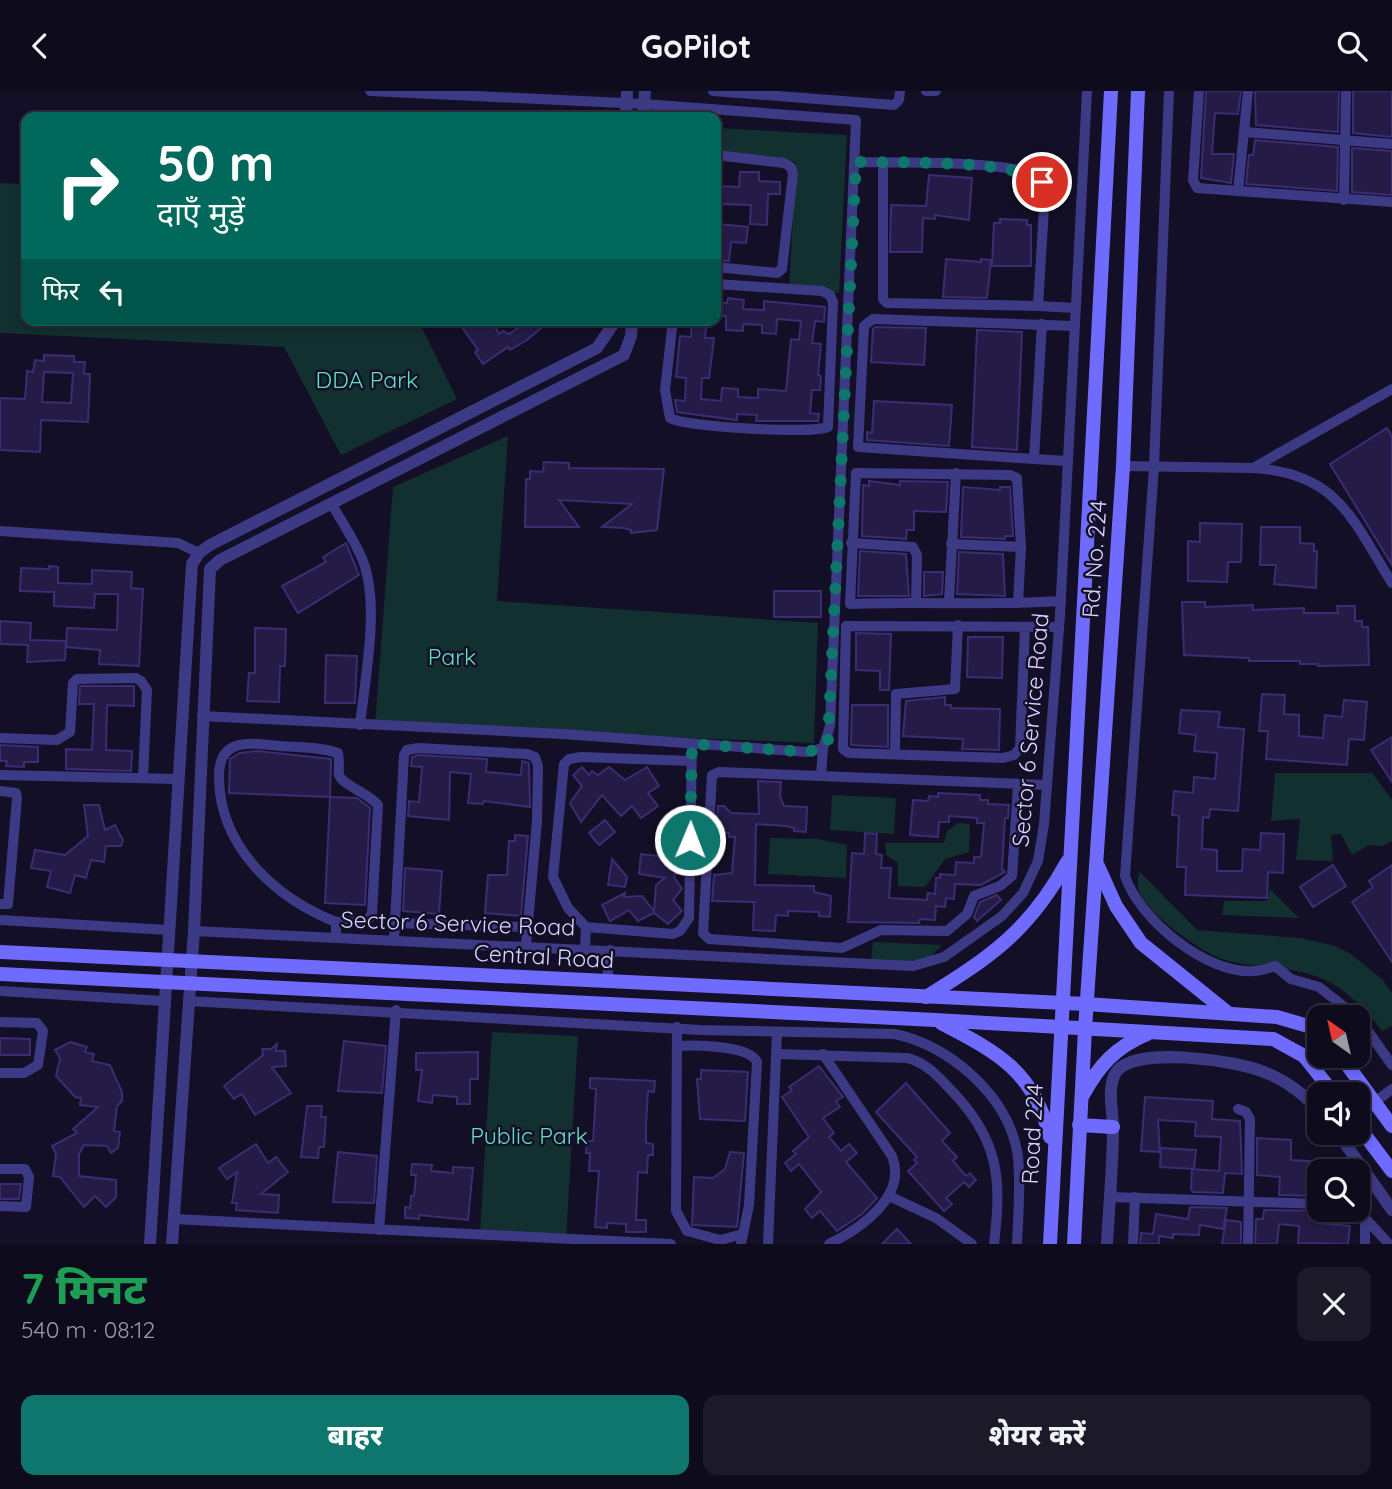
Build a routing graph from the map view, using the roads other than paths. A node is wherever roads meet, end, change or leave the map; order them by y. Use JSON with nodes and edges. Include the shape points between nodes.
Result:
{"nodes":[{"id":1,"x":370,"y":91,"type":"edge"},
{"id":2,"x":712,"y":91,"type":"edge"},
{"id":3,"x":900,"y":91,"type":"edge"},
{"id":4,"x":926,"y":91,"type":"edge"},
{"id":5,"x":936,"y":91,"type":"edge"},
{"id":6,"x":1087,"y":91,"type":"edge"},
{"id":7,"x":1111,"y":91,"type":"edge"},
{"id":8,"x":1138,"y":91,"type":"edge"},
{"id":9,"x":1169,"y":91,"type":"edge"},
{"id":10,"x":1199,"y":91,"type":"edge"},
{"id":11,"x":1248,"y":91,"type":"edge"},
{"id":12,"x":1346,"y":91,"type":"edge"},
{"id":13,"x":627,"y":97,"type":"edge"},
{"id":14,"x":644,"y":104,"type":"edge"},
{"id":15,"x":1245,"y":132,"type":"junction"},
{"id":16,"x":1345,"y":140,"type":"junction"},
{"id":17,"x":1392,"y":144,"type":"edge"},
{"id":18,"x":721,"y":156,"type":"edge"},
{"id":19,"x":856,"y":162,"type":"junction"},
{"id":20,"x":883,"y":163,"type":"junction"},
{"id":21,"x":1238,"y":191,"type":"junction"},
{"id":22,"x":1344,"y":200,"type":"junction"},
{"id":23,"x":1392,"y":202,"type":"edge"},
{"id":24,"x":721,"y":268,"type":"edge"},
{"id":25,"x":721,"y":284,"type":"edge"},
{"id":26,"x":1038,"y":306,"type":"junction"},
{"id":27,"x":1075,"y":308,"type":"junction"},
{"id":28,"x":1042,"y":324,"type":"junction"},
{"id":29,"x":612,"y":326,"type":"edge"},
{"id":30,"x":632,"y":326,"type":"edge"},
{"id":31,"x":672,"y":326,"type":"edge"},
{"id":32,"x":1073,"y":326,"type":"junction"},
{"id":33,"x":1392,"y":389,"type":"edge"},
{"id":34,"x":1034,"y":459,"type":"junction"},
{"id":35,"x":1068,"y":461,"type":"junction"},
{"id":36,"x":1124,"y":466,"type":"junction"},
{"id":37,"x":1154,"y":467,"type":"junction"},
{"id":38,"x":1253,"y":468,"type":"junction"},
{"id":39,"x":956,"y":473,"type":"junction"},
{"id":40,"x":331,"y":503,"type":"junction"},
{"id":41,"x":0,"y":531,"type":"edge"},
{"id":42,"x":851,"y":543,"type":"junction"},
{"id":43,"x":951,"y":544,"type":"junction"},
{"id":44,"x":1021,"y":547,"type":"junction"},
{"id":45,"x":199,"y":553,"type":"junction"},
{"id":46,"x":1390,"y":576,"type":"edge"},
{"id":47,"x":949,"y":601,"type":"junction"},
{"id":48,"x":1061,"y":601,"type":"junction"},
{"id":49,"x":916,"y":602,"type":"junction"},
{"id":50,"x":1018,"y":603,"type":"junction"},
{"id":51,"x":835,"y":604,"type":"junction"},
{"id":52,"x":850,"y":604,"type":"junction"},
{"id":53,"x":958,"y":625,"type":"junction"},
{"id":54,"x":840,"y":626,"type":"junction"},
{"id":55,"x":1025,"y":627,"type":"junction"},
{"id":56,"x":1059,"y":627,"type":"junction"},
{"id":57,"x":202,"y":716,"type":"junction"},
{"id":58,"x":360,"y":725,"type":"junction"},
{"id":59,"x":0,"y":738,"type":"edge"},
{"id":60,"x":692,"y":744,"type":"junction"},
{"id":61,"x":823,"y":748,"type":"junction"},
{"id":62,"x":895,"y":752,"type":"junction"},
{"id":63,"x":691,"y":761,"type":"junction"},
{"id":64,"x":0,"y":775,"type":"edge"},
{"id":65,"x":821,"y":776,"type":"junction"},
{"id":66,"x":143,"y":778,"type":"junction"},
{"id":67,"x":177,"y":779,"type":"junction"},
{"id":68,"x":1018,"y":785,"type":"junction"},
{"id":69,"x":1047,"y":785,"type":"junction"},
{"id":70,"x":0,"y":791,"type":"edge"},
{"id":71,"x":1069,"y":858,"type":"junction"},
{"id":72,"x":1096,"y":861,"type":"junction"},
{"id":73,"x":4,"y":904,"type":"edge"},
{"id":74,"x":4,"y":920,"type":"edge"},
{"id":75,"x":336,"y":922,"type":"junction"},
{"id":76,"x":394,"y":923,"type":"junction"},
{"id":77,"x":528,"y":927,"type":"junction"},
{"id":78,"x":586,"y":927,"type":"junction"},
{"id":79,"x":169,"y":930,"type":"junction"},
{"id":80,"x":194,"y":930,"type":"junction"},
{"id":81,"x":336,"y":938,"type":"junction"},
{"id":82,"x":709,"y":939,"type":"junction"},
{"id":83,"x":394,"y":940,"type":"junction"},
{"id":84,"x":526,"y":944,"type":"junction"},
{"id":85,"x":584,"y":948,"type":"junction"},
{"id":86,"x":610,"y":950,"type":"junction"},
{"id":87,"x":0,"y":952,"type":"edge"},
{"id":88,"x":708,"y":955,"type":"junction"},
{"id":89,"x":166,"y":962,"type":"junction"},
{"id":90,"x":191,"y":964,"type":"junction"},
{"id":91,"x":0,"y":974,"type":"edge"},
{"id":92,"x":607,"y":982,"type":"junction"},
{"id":93,"x":164,"y":983,"type":"junction"},
{"id":94,"x":189,"y":985,"type":"junction"},
{"id":95,"x":0,"y":991,"type":"edge"},
{"id":96,"x":926,"y":997,"type":"junction"},
{"id":97,"x":163,"y":1001,"type":"junction"},
{"id":98,"x":188,"y":1001,"type":"junction"},
{"id":99,"x":1062,"y":1003,"type":"junction"},
{"id":100,"x":593,"y":1004,"type":"junction"},
{"id":101,"x":1086,"y":1004,"type":"junction"},
{"id":102,"x":1342,"y":1005,"type":"edge"},
{"id":103,"x":396,"y":1010,"type":"junction"},
{"id":104,"x":1228,"y":1014,"type":"junction"},
{"id":105,"x":935,"y":1020,"type":"junction"},
{"id":106,"x":0,"y":1022,"type":"edge"},
{"id":107,"x":590,"y":1023,"type":"junction"},
{"id":108,"x":1307,"y":1026,"type":"edge"},
{"id":109,"x":677,"y":1027,"type":"junction"},
{"id":110,"x":1060,"y":1027,"type":"junction"},
{"id":111,"x":1085,"y":1029,"type":"junction"},
{"id":112,"x":1152,"y":1032,"type":"junction"},
{"id":113,"x":1370,"y":1032,"type":"edge"},
{"id":114,"x":777,"y":1033,"type":"junction"},
{"id":115,"x":677,"y":1046,"type":"junction"},
{"id":116,"x":777,"y":1054,"type":"junction"},
{"id":117,"x":823,"y":1054,"type":"junction"},
{"id":118,"x":1392,"y":1065,"type":"edge"},
{"id":119,"x":1350,"y":1068,"type":"edge"},
{"id":120,"x":0,"y":1073,"type":"edge"},
{"id":121,"x":1325,"y":1082,"type":"edge"},
{"id":122,"x":1392,"y":1089,"type":"edge"},
{"id":123,"x":1081,"y":1099,"type":"junction"},
{"id":124,"x":1307,"y":1101,"type":"edge"},
{"id":125,"x":1375,"y":1102,"type":"junction"},
{"id":126,"x":1238,"y":1109,"type":"dead end"},
{"id":127,"x":1079,"y":1125,"type":"junction"},
{"id":128,"x":1392,"y":1126,"type":"edge"},
{"id":129,"x":1113,"y":1127,"type":"junction"},
{"id":130,"x":1370,"y":1142,"type":"edge"},
{"id":131,"x":1345,"y":1145,"type":"edge"},
{"id":132,"x":1054,"y":1152,"type":"junction"},
{"id":133,"x":0,"y":1169,"type":"edge"},
{"id":134,"x":1392,"y":1171,"type":"edge"},
{"id":135,"x":889,"y":1196,"type":"junction"},
{"id":136,"x":1110,"y":1196,"type":"junction"},
{"id":137,"x":1135,"y":1197,"type":"junction"},
{"id":138,"x":1250,"y":1199,"type":"junction"},
{"id":139,"x":1307,"y":1203,"type":"edge"},
{"id":140,"x":0,"y":1206,"type":"edge"},
{"id":141,"x":1392,"y":1210,"type":"edge"},
{"id":142,"x":174,"y":1219,"type":"junction"},
{"id":143,"x":1366,"y":1222,"type":"edge"},
{"id":144,"x":1370,"y":1222,"type":"edge"},
{"id":145,"x":379,"y":1230,"type":"junction"},
{"id":146,"x":742,"y":1239,"type":"edge"},
{"id":147,"x":150,"y":1244,"type":"edge"},
{"id":148,"x":172,"y":1244,"type":"edge"},
{"id":149,"x":671,"y":1244,"type":"edge"},
{"id":150,"x":768,"y":1244,"type":"edge"},
{"id":151,"x":829,"y":1244,"type":"edge"},
{"id":152,"x":972,"y":1244,"type":"edge"},
{"id":153,"x":994,"y":1244,"type":"edge"},
{"id":154,"x":1017,"y":1244,"type":"edge"},
{"id":155,"x":1050,"y":1244,"type":"edge"},
{"id":156,"x":1074,"y":1244,"type":"edge"},
{"id":157,"x":1107,"y":1244,"type":"edge"},
{"id":158,"x":1133,"y":1244,"type":"edge"},
{"id":159,"x":1248,"y":1244,"type":"edge"},
{"id":160,"x":1365,"y":1244,"type":"edge"},
{"id":161,"x":1389,"y":1244,"type":"edge"}],
"edges":[{"from":1,"to":13,"type":"street"},
{"from":2,"to":3,"type":"street","via":[[894,105]]},
{"from":4,"to":5,"type":"street"},
{"from":6,"to":27,"type":"street","name":"Sector 6 Service Road"},
{"from":7,"to":71,"type":"main road","name":"Rd. No. 224"},
{"from":8,"to":36,"type":"main road","name":"Rd. No. 224"},
{"from":9,"to":37,"type":"street"},
{"from":10,"to":21,"type":"street","via":[[1193,180],[1203,190]]},
{"from":11,"to":15,"type":"street"},
{"from":12,"to":16,"type":"street"},
{"from":13,"to":14,"type":"street"},
{"from":14,"to":19,"type":"street","via":[[856,120]]},
{"from":15,"to":16,"type":"street"},
{"from":15,"to":21,"type":"street"},
{"from":16,"to":17,"type":"street"},
{"from":16,"to":22,"type":"street"},
{"from":18,"to":24,"type":"street","via":[[784,163],[791,166],[793,174],[782,269],[776,273]]},
{"from":19,"to":20,"type":"street"},
{"from":19,"to":51,"type":"street"},
{"from":20,"to":26,"type":"street","via":[[1006,169],[1034,175],[1042,182]]},
{"from":20,"to":26,"type":"street","via":[[883,299],[887,303]]},
{"from":21,"to":22,"type":"street"},
{"from":22,"to":23,"type":"street"},
{"from":25,"to":31,"type":"street","via":[[830,295],[828,427],[708,425],[670,418],[666,390]]},
{"from":26,"to":27,"type":"street"},
{"from":27,"to":32,"type":"street","name":"Sector 6 Service Road"},
{"from":28,"to":32,"type":"street"},
{"from":28,"to":34,"type":"street"},
{"from":28,"to":34,"type":"street","via":[[867,321],[856,442],[861,449]]},
{"from":29,"to":45,"type":"street","via":[[597,348]]},
{"from":30,"to":40,"type":"street","via":[[624,355]]},
{"from":32,"to":35,"type":"street","name":"Sector 6 Service Road"},
{"from":33,"to":38,"type":"street"},
{"from":34,"to":35,"type":"street"},
{"from":35,"to":48,"type":"street","name":"Sector 6 Service Road"},
{"from":36,"to":37,"type":"street"},
{"from":36,"to":72,"type":"main road","name":"Rd. No. 224"},
{"from":37,"to":38,"type":"street"},
{"from":37,"to":102,"type":"street","via":[[1126,847],[1129,888],[1159,927],[1204,959],[1252,972],[1275,966],[1291,979],[1319,987]]},
{"from":38,"to":46,"type":"street","via":[[1289,471],[1330,493],[1349,513]]},
{"from":39,"to":42,"type":"street","via":[[856,473]]},
{"from":39,"to":43,"type":"street"},
{"from":39,"to":44,"type":"street","via":[[1017,478]]},
{"from":40,"to":57,"type":"street","via":[[210,569]]},
{"from":40,"to":58,"type":"street","via":[[363,560],[369,587]]},
{"from":41,"to":45,"type":"street","via":[[165,541]]},
{"from":42,"to":49,"type":"street","via":[[914,548]]},
{"from":42,"to":52,"type":"street"},
{"from":43,"to":44,"type":"street"},
{"from":43,"to":47,"type":"street"},
{"from":44,"to":50,"type":"street"},
{"from":45,"to":67,"type":"street","via":[[192,564],[190,583]]},
{"from":47,"to":49,"type":"street"},
{"from":47,"to":50,"type":"street"},
{"from":48,"to":50,"type":"street"},
{"from":48,"to":56,"type":"street","name":"Sector 6 Service Road"},
{"from":49,"to":52,"type":"street"},
{"from":51,"to":52,"type":"street"},
{"from":51,"to":54,"type":"street"},
{"from":53,"to":54,"type":"street"},
{"from":53,"to":55,"type":"street"},
{"from":53,"to":62,"type":"street","via":[[955,689],[896,694]]},
{"from":54,"to":61,"type":"street","via":[[830,726]]},
{"from":54,"to":62,"type":"street","via":[[843,749],[849,753]]},
{"from":55,"to":56,"type":"street"},
{"from":55,"to":62,"type":"street","via":[[1020,748],[1014,755]]},
{"from":56,"to":69,"type":"street","name":"Sector 6 Service Road"},
{"from":57,"to":58,"type":"street"},
{"from":57,"to":80,"type":"street"},
{"from":58,"to":60,"type":"street"},
{"from":59,"to":66,"type":"street","via":[[57,740],[69,732],[77,679],[135,678],[147,690]]},
{"from":60,"to":61,"type":"street","via":[[807,752]]},
{"from":60,"to":63,"type":"street"},
{"from":61,"to":65,"type":"street"},
{"from":63,"to":78,"type":"street","via":[[689,918],[673,934]]},
{"from":63,"to":78,"type":"street","via":[[581,757],[564,764],[553,877],[568,908]]},
{"from":64,"to":66,"type":"street"},
{"from":65,"to":68,"type":"street"},
{"from":65,"to":82,"type":"street","via":[[712,775],[703,933]]},
{"from":66,"to":67,"type":"street"},
{"from":67,"to":79,"type":"street"},
{"from":68,"to":69,"type":"street"},
{"from":68,"to":82,"type":"street","via":[[1012,876],[974,896],[967,914],[947,931],[881,930],[842,948]]},
{"from":69,"to":88,"type":"street","name":"Sector 6 Service Road","via":[[1038,861],[1023,893],[1002,916],[944,957],[913,966],[874,966]]},
{"from":70,"to":73,"type":"street","via":[[16,793],[17,798]]},
{"from":71,"to":96,"type":"main road","via":[[1047,899],[1000,949]]},
{"from":71,"to":99,"type":"main road","name":"Rd. No. 224"},
{"from":72,"to":101,"type":"main road","name":"Rd. No. 224"},
{"from":72,"to":104,"type":"main road","via":[[1116,906],[1141,943]]},
{"from":73,"to":74,"type":"street"},
{"from":74,"to":79,"type":"street"},
{"from":75,"to":75,"type":"street","via":[[295,903],[233,838],[219,794],[223,752],[229,747],[251,743],[338,753],[344,783],[370,795],[378,805],[372,912],[368,920]]},
{"from":75,"to":81,"type":"street"},
{"from":76,"to":77,"type":"street"},
{"from":76,"to":77,"type":"street","via":[[404,755],[418,748],[535,757],[537,821]]},
{"from":76,"to":83,"type":"street"},
{"from":77,"to":84,"type":"street"},
{"from":78,"to":85,"type":"street"},
{"from":79,"to":89,"type":"street"},
{"from":80,"to":81,"type":"street","name":"Sector 6 Service Road"},
{"from":80,"to":90,"type":"street"},
{"from":81,"to":83,"type":"street","name":"Sector 6 Service Road"},
{"from":82,"to":88,"type":"street"},
{"from":83,"to":84,"type":"street","name":"Sector 6 Service Road"},
{"from":84,"to":85,"type":"street","name":"Sector 6 Service Road"},
{"from":85,"to":86,"type":"street","name":"Sector 6 Service Road"},
{"from":86,"to":88,"type":"street","name":"Sector 6 Service Road"},
{"from":86,"to":92,"type":"street"},
{"from":87,"to":89,"type":"main road","name":"Central Road"},
{"from":89,"to":90,"type":"main road","name":"Central Road"},
{"from":89,"to":93,"type":"street"},
{"from":90,"to":92,"type":"main road","name":"Central Road"},
{"from":90,"to":94,"type":"street"},
{"from":91,"to":93,"type":"main road","name":"Central Road"},
{"from":92,"to":96,"type":"main road","name":"Central Road"},
{"from":93,"to":94,"type":"main road","name":"Central Road"},
{"from":93,"to":97,"type":"street"},
{"from":94,"to":98,"type":"street"},
{"from":94,"to":100,"type":"main road","name":"Central Road"},
{"from":95,"to":97,"type":"street"},
{"from":96,"to":99,"type":"main road","name":"Central Road"},
{"from":97,"to":147,"type":"street"},
{"from":98,"to":103,"type":"street"},
{"from":98,"to":142,"type":"street"},
{"from":99,"to":101,"type":"main road","name":"Central Road"},
{"from":99,"to":110,"type":"main road","name":"Rd. No. 224"},
{"from":100,"to":105,"type":"main road","name":"Central Road"},
{"from":100,"to":107,"type":"street"},
{"from":101,"to":104,"type":"main road","name":"Central Road"},
{"from":101,"to":111,"type":"main road","name":"Rd. No. 224"},
{"from":103,"to":107,"type":"street"},
{"from":103,"to":145,"type":"street"},
{"from":104,"to":108,"type":"main road","name":"Central Road","via":[[1277,1017]]},
{"from":105,"to":110,"type":"main road","name":"Central Road"},
{"from":105,"to":132,"type":"main road","via":[[997,1052],[1020,1075],[1044,1114]]},
{"from":106,"to":120,"type":"street","via":[[37,1023],[43,1031],[38,1065],[24,1073]]},
{"from":107,"to":109,"type":"street"},
{"from":109,"to":114,"type":"street"},
{"from":109,"to":115,"type":"street"},
{"from":110,"to":111,"type":"main road","name":"Central Road"},
{"from":110,"to":132,"type":"main road","name":"Road 224"},
{"from":111,"to":112,"type":"main road","name":"Central Road"},
{"from":111,"to":123,"type":"main road","name":"Road 224"},
{"from":112,"to":121,"type":"main road","name":"Central Road","via":[[1273,1039],[1304,1056]]},
{"from":112,"to":123,"type":"main road","via":[[1117,1049]]},
{"from":113,"to":118,"type":"street"},
{"from":114,"to":116,"type":"street"},
{"from":114,"to":154,"type":"street","via":[[895,1034],[916,1039],[989,1091],[1007,1118],[1017,1149]]},
{"from":115,"to":146,"type":"street","via":[[676,1211],[687,1231],[720,1240]]},
{"from":115,"to":146,"type":"street","via":[[748,1052],[757,1062],[749,1205]]},
{"from":116,"to":117,"type":"street"},
{"from":116,"to":150,"type":"street"},
{"from":117,"to":135,"type":"street","via":[[892,1156],[896,1183]]},
{"from":117,"to":153,"type":"street","via":[[916,1060],[953,1091],[982,1128],[995,1160]]},
{"from":119,"to":125,"type":"main road"},
{"from":122,"to":125,"type":"street"},
{"from":123,"to":127,"type":"main road","name":"Road 224"},
{"from":124,"to":129,"type":"street","via":[[1263,1071],[1206,1060],[1148,1058],[1116,1073]]},
{"from":125,"to":128,"type":"main road"},
{"from":126,"to":138,"type":"street","via":[[1250,1119]]},
{"from":127,"to":129,"type":"main road"},
{"from":127,"to":156,"type":"main road","name":"Road 224"},
{"from":129,"to":136,"type":"street"},
{"from":130,"to":134,"type":"main road"},
{"from":131,"to":141,"type":"street"},
{"from":132,"to":155,"type":"main road","name":"Road 224"},
{"from":133,"to":140,"type":"street","via":[[25,1169],[29,1177],[26,1207]]},
{"from":135,"to":151,"type":"street","via":[[850,1232]]},
{"from":135,"to":152,"type":"street","via":[[936,1218]]},
{"from":136,"to":137,"type":"street"},
{"from":136,"to":157,"type":"street"},
{"from":137,"to":138,"type":"street"},
{"from":137,"to":158,"type":"street"},
{"from":138,"to":139,"type":"street"},
{"from":138,"to":159,"type":"street"},
{"from":142,"to":145,"type":"street"},
{"from":142,"to":148,"type":"street"},
{"from":143,"to":160,"type":"street"},
{"from":144,"to":161,"type":"street"},
{"from":145,"to":149,"type":"street"}]}
